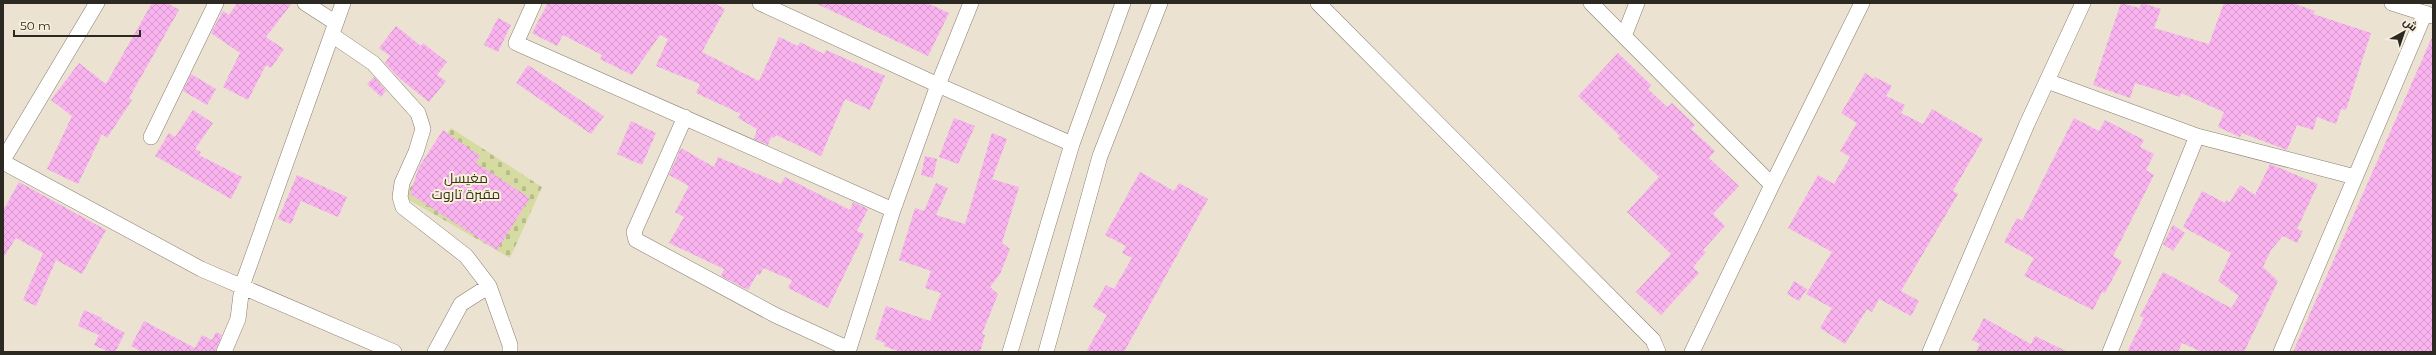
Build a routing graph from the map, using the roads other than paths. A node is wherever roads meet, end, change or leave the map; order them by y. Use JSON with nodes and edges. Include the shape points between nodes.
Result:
{"nodes":[{"id":1,"x":97,"y":3,"type":"edge"},
{"id":2,"x":216,"y":3,"type":"edge"},
{"id":3,"x":305,"y":3,"type":"edge"},
{"id":4,"x":343,"y":3,"type":"edge"},
{"id":5,"x":534,"y":3,"type":"edge"},
{"id":6,"x":760,"y":3,"type":"edge"},
{"id":7,"x":971,"y":3,"type":"edge"},
{"id":8,"x":1123,"y":3,"type":"edge"},
{"id":9,"x":1160,"y":3,"type":"edge"},
{"id":10,"x":1318,"y":3,"type":"edge"},
{"id":11,"x":1591,"y":3,"type":"edge"},
{"id":12,"x":1637,"y":3,"type":"edge"},
{"id":13,"x":1862,"y":3,"type":"edge"},
{"id":14,"x":2083,"y":3,"type":"edge"},
{"id":15,"x":2392,"y":3,"type":"edge"},
{"id":16,"x":2429,"y":15,"type":"edge"},
{"id":17,"x":334,"y":29,"type":"junction"},
{"id":18,"x":1624,"y":36,"type":"junction"},
{"id":19,"x":2047,"y":80,"type":"junction"},
{"id":20,"x":938,"y":85,"type":"junction"},
{"id":21,"x":685,"y":117,"type":"junction"},
{"id":22,"x":2197,"y":136,"type":"junction"},
{"id":23,"x":151,"y":137,"type":"dead end"},
{"id":24,"x":1072,"y":144,"type":"junction"},
{"id":25,"x":3,"y":161,"type":"edge"},
{"id":26,"x":2355,"y":178,"type":"junction"},
{"id":27,"x":1772,"y":185,"type":"junction"},
{"id":28,"x":893,"y":210,"type":"junction"},
{"id":29,"x":242,"y":286,"type":"junction"},
{"id":30,"x":489,"y":286,"type":"junction"},
{"id":31,"x":224,"y":352,"type":"edge"},
{"id":32,"x":394,"y":352,"type":"edge"},
{"id":33,"x":435,"y":352,"type":"edge"},
{"id":34,"x":510,"y":352,"type":"edge"},
{"id":35,"x":1010,"y":352,"type":"edge"},
{"id":36,"x":1046,"y":352,"type":"edge"},
{"id":37,"x":1658,"y":352,"type":"edge"},
{"id":38,"x":1692,"y":352,"type":"edge"},
{"id":39,"x":1930,"y":352,"type":"edge"},
{"id":40,"x":2110,"y":352,"type":"edge"},
{"id":41,"x":2281,"y":352,"type":"edge"}],
"edges":[{"from":1,"to":25,"type":"street"},
{"from":2,"to":23,"type":"street"},
{"from":3,"to":17,"type":"street"},
{"from":4,"to":17,"type":"street"},
{"from":5,"to":21,"type":"street","via":[[516,43]]},
{"from":6,"to":20,"type":"street"},
{"from":7,"to":20,"type":"street"},
{"from":8,"to":24,"type":"street"},
{"from":9,"to":36,"type":"street","via":[[1100,156]]},
{"from":10,"to":37,"type":"street","via":[[1653,340]]},
{"from":11,"to":18,"type":"street"},
{"from":12,"to":18,"type":"street"},
{"from":13,"to":27,"type":"street"},
{"from":14,"to":19,"type":"street"},
{"from":15,"to":16,"type":"street"},
{"from":16,"to":26,"type":"street"},
{"from":17,"to":29,"type":"street"},
{"from":17,"to":30,"type":"street","via":[[373,63],[418,113],[423,129],[402,183],[400,197],[404,207],[466,256]]},
{"from":18,"to":27,"type":"street"},
{"from":19,"to":22,"type":"street"},
{"from":19,"to":39,"type":"street"},
{"from":20,"to":24,"type":"street"},
{"from":20,"to":28,"type":"street"},
{"from":21,"to":28,"type":"street"},
{"from":21,"to":28,"type":"street","via":[[634,232],[636,240],[774,315],[848,349]]},
{"from":22,"to":26,"type":"street"},
{"from":22,"to":40,"type":"street"},
{"from":24,"to":35,"type":"street"},
{"from":25,"to":29,"type":"street","via":[[201,269]]},
{"from":26,"to":41,"type":"street"},
{"from":27,"to":38,"type":"street"},
{"from":29,"to":31,"type":"street","via":[[238,319]]},
{"from":29,"to":32,"type":"street"},
{"from":30,"to":33,"type":"street","via":[[461,304]]},
{"from":30,"to":34,"type":"street","via":[[510,345]]}]}
